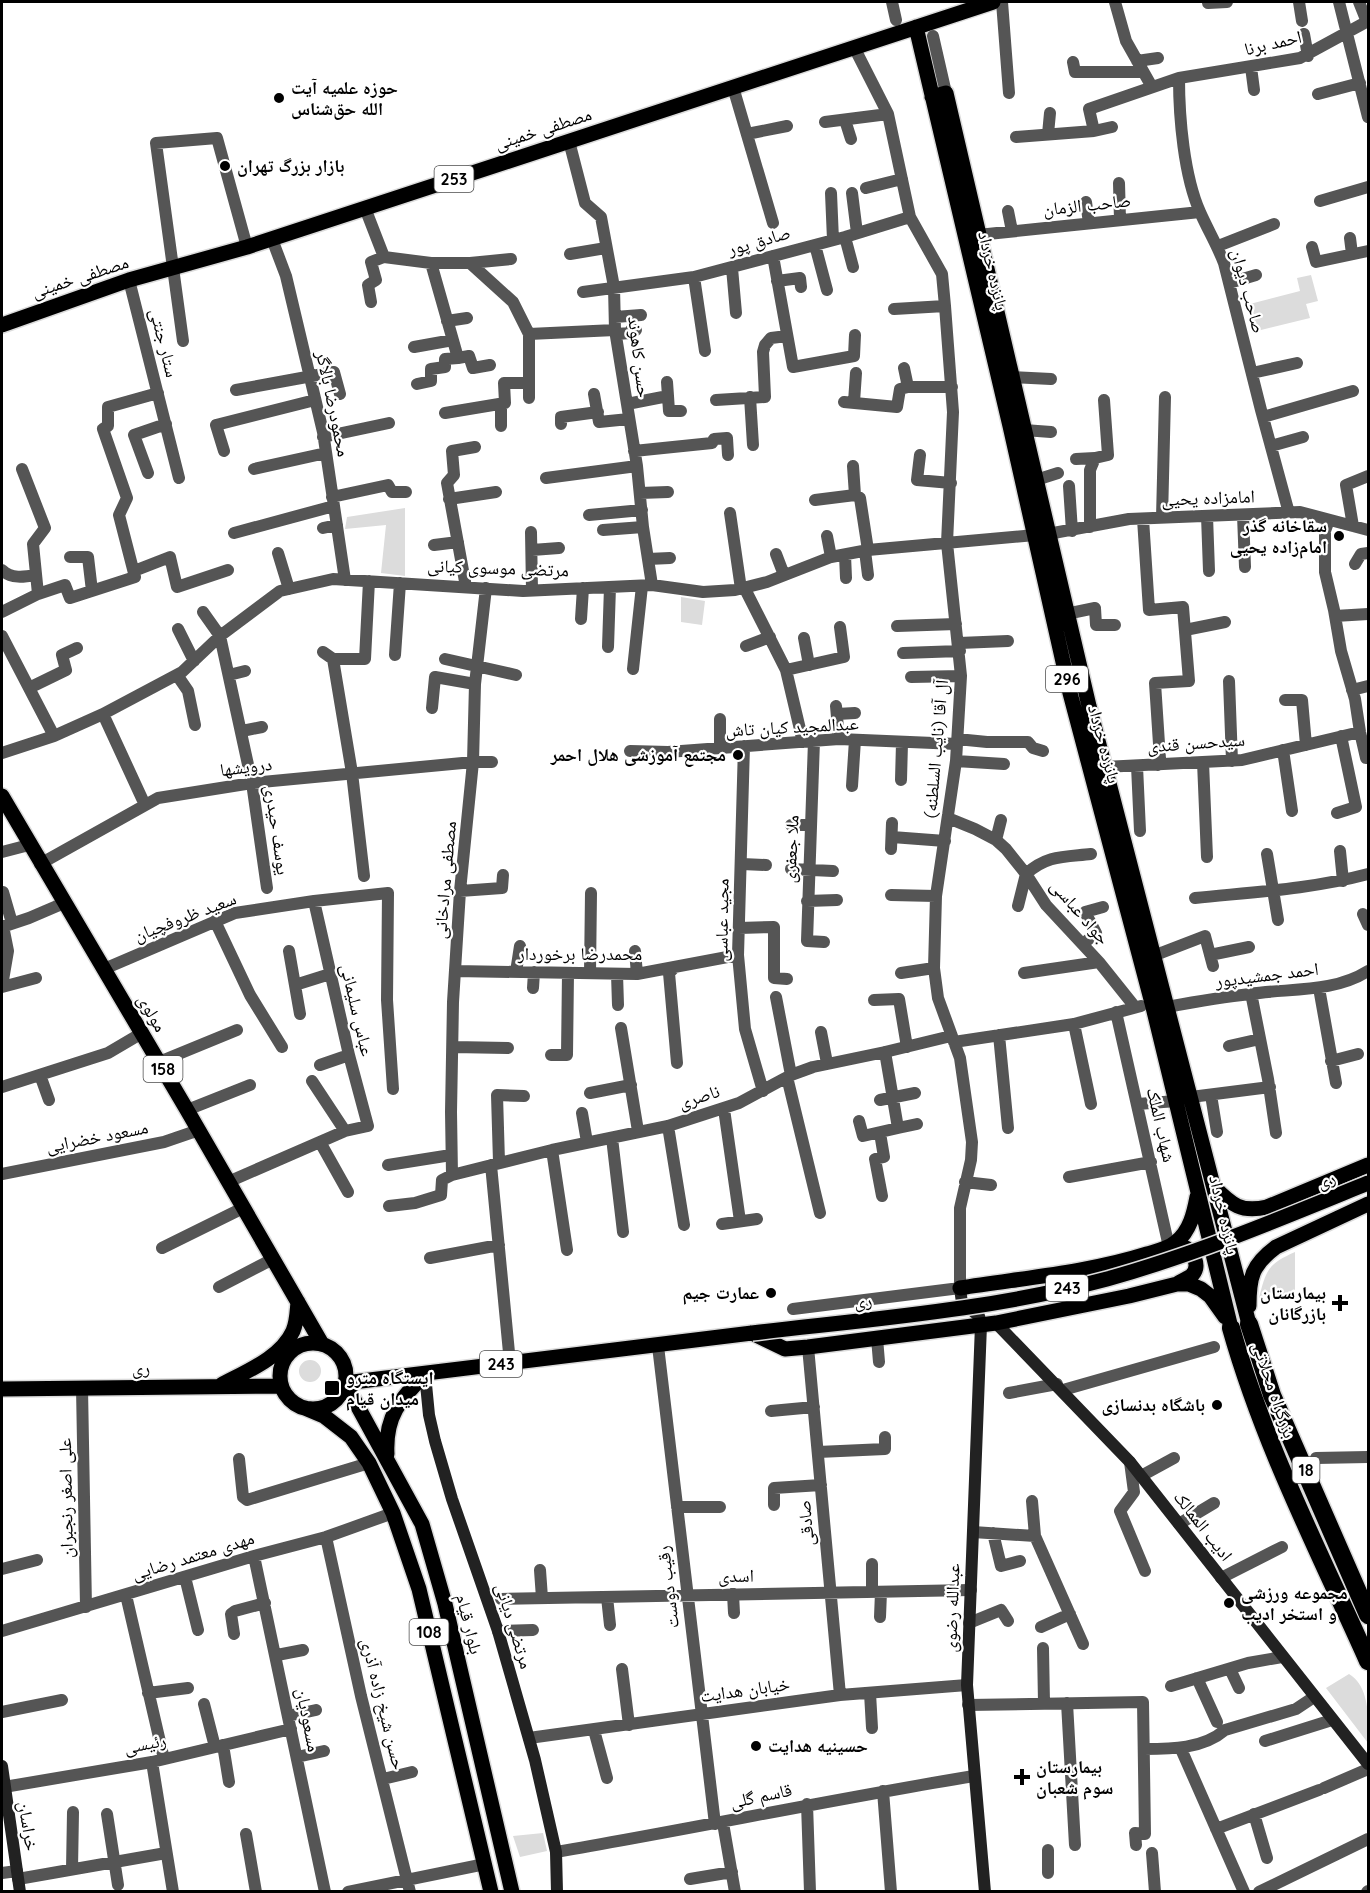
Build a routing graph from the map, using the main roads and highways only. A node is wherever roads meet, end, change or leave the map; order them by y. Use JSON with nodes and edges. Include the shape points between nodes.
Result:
{"nodes":[{"id":1,"x":993,"y":2,"type":"edge"},
{"id":2,"x":916,"y":27,"type":"junction"},
{"id":3,"x":939,"y":95,"type":"junction"},
{"id":4,"x":2,"y":325,"type":"edge"},
{"id":5,"x":999,"y":352,"type":"junction"},
{"id":6,"x":1041,"y":534,"type":"junction"},
{"id":7,"x":1082,"y":708,"type":"junction"},
{"id":8,"x":2,"y":796,"type":"edge"},
{"id":9,"x":1160,"y":1005,"type":"junction"},
{"id":10,"x":1368,"y":1165,"type":"edge"},
{"id":11,"x":1368,"y":1183,"type":"edge"},
{"id":12,"x":1205,"y":1187,"type":"junction"},
{"id":13,"x":1367,"y":1207,"type":"edge"},
{"id":14,"x":1169,"y":1247,"type":"junction"},
{"id":15,"x":1177,"y":1284,"type":"junction"},
{"id":16,"x":960,"y":1288,"type":"joint"},
{"id":17,"x":298,"y":1302,"type":"junction"},
{"id":18,"x":989,"y":1324,"type":"junction"},
{"id":19,"x":1240,"y":1326,"type":"junction"},
{"id":20,"x":752,"y":1333,"type":"junction"},
{"id":21,"x":322,"y":1344,"type":"junction"},
{"id":22,"x":425,"y":1374,"type":"junction"},
{"id":23,"x":345,"y":1383,"type":"junction"},
{"id":24,"x":218,"y":1386,"type":"junction"},
{"id":25,"x":281,"y":1386,"type":"junction"},
{"id":26,"x":2,"y":1389,"type":"edge"},
{"id":27,"x":305,"y":1408,"type":"junction"},
{"id":28,"x":387,"y":1457,"type":"junction"},
{"id":29,"x":369,"y":1463,"type":"junction"},
{"id":30,"x":1317,"y":1495,"type":"junction"},
{"id":31,"x":1296,"y":1504,"type":"junction"},
{"id":32,"x":1368,"y":1610,"type":"edge"},
{"id":33,"x":1368,"y":1661,"type":"edge"},
{"id":34,"x":1368,"y":1764,"type":"edge"},
{"id":35,"x":2,"y":1766,"type":"edge"},
{"id":36,"x":6,"y":1823,"type":"edge"},
{"id":37,"x":18,"y":1880,"type":"edge"},
{"id":38,"x":491,"y":1892,"type":"edge"},
{"id":39,"x":512,"y":1892,"type":"edge"},
{"id":40,"x":557,"y":1892,"type":"edge"},
{"id":41,"x":986,"y":1892,"type":"edge"}],
"edges":[{"from":1,"to":2,"type":"main road","name":"مصطفی خمینی","number":"253"},
{"from":2,"to":3,"type":"main road","name":"پانزده خرداد","number":"296"},
{"from":2,"to":4,"type":"main road","name":"مصطفی خمینی","number":"253","via":[[272,239],[129,280]]},
{"from":3,"to":5,"type":"main road","name":"پانزده خرداد","number":"296"},
{"from":3,"to":5,"type":"main road","name":"پانزده خرداد","number":"296","via":[[978,235]]},
{"from":5,"to":6,"type":"main road","name":"پانزده خرداد","number":"296"},
{"from":5,"to":6,"type":"main road","name":"پانزده خرداد","number":"296","via":[[1012,377],[1036,480]]},
{"from":6,"to":7,"type":"main road","name":"پانزده خرداد","number":"296"},
{"from":6,"to":7,"type":"main road","name":"پانزده خرداد","number":"296","via":[[1066,614]]},
{"from":7,"to":9,"type":"main road","name":"پانزده خرداد","number":"296"},
{"from":7,"to":9,"type":"main road","name":"پانزده خرداد","number":"296","via":[[1104,767],[1153,956]]},
{"from":8,"to":17,"type":"main road","name":"مولوی","number":"158"},
{"from":9,"to":12,"type":"main road","name":"پانزده خرداد","number":"296"},
{"from":10,"to":12,"type":"main road","via":[[1254,1210],[1240,1209]]},
{"from":11,"to":20,"type":"main road","name":"ری","number":"243","bridge":true,"via":[[1189,1254],[1105,1279],[956,1309]]},
{"from":12,"to":14,"type":"main road","via":[[1192,1220],[1181,1238]]},
{"from":12,"to":19,"type":"main road","name":"پانزده خرداد","number":"296"},
{"from":13,"to":19,"type":"main road","via":[[1264,1256],[1250,1280]]},
{"from":14,"to":15,"type":"main road","via":[[1187,1248],[1196,1265],[1191,1276]]},
{"from":14,"to":16,"type":"main road","via":[[1092,1267]]},
{"from":15,"to":18,"type":"main road"},
{"from":15,"to":19,"type":"main road","via":[[1201,1289]]},
{"from":16,"to":18,"type":"main road","name":"ادیب الممالک","via":[[962,1304]]},
{"from":17,"to":21,"type":"main road","name":"مولوی","number":"158"},
{"from":17,"to":24,"type":"main road","via":[[293,1331],[279,1350]]},
{"from":18,"to":20,"type":"main road","via":[[785,1349]]},
{"from":18,"to":34,"type":"main road","name":"ادیب الممالک","via":[[1060,1387],[1130,1462]]},
{"from":18,"to":41,"type":"main road","name":"عبدالله رضوی","via":[[973,1532],[967,1685]]},
{"from":19,"to":30,"type":"highway","name":"بزرگراه محلاتی","number":"18"},
{"from":19,"to":31,"type":"highway","name":"بزرگراه محلاتی","number":"18","via":[[1251,1395]]},
{"from":20,"to":22,"type":"main road","name":"ری","number":"243"},
{"from":21,"to":23,"type":"main road","via":[[338,1354],[344,1364]]},
{"from":21,"to":25,"type":"main road","via":[[306,1343],[290,1351],[280,1367]]},
{"from":22,"to":23,"type":"main road","name":"ری","number":"243"},
{"from":22,"to":28,"type":"main road","via":[[391,1416]]},
{"from":22,"to":40,"type":"main road","name":"مرتضی دیانی","via":[[435,1441],[529,1738],[556,1852]]},
{"from":23,"to":27,"type":"main road","via":[[342,1393],[326,1407]]},
{"from":23,"to":28,"type":"main road","name":"بلوار قیام","number":"108"},
{"from":24,"to":25,"type":"main road","name":"ری"},
{"from":24,"to":26,"type":"main road","name":"ری"},
{"from":25,"to":27,"type":"main road","via":[[294,1404]]},
{"from":27,"to":29,"type":"main road","number":"108","via":[[340,1427]]},
{"from":28,"to":29,"type":"main road","via":[[376,1455]]},
{"from":28,"to":39,"type":"main road","name":"بلوار قیام","number":"108","via":[[426,1536]]},
{"from":29,"to":38,"type":"main road","number":"108","via":[[393,1513],[419,1589]]},
{"from":30,"to":31,"type":"highway","via":[[1302,1489]]},
{"from":30,"to":32,"type":"highway","name":"بزرگراه محلاتی","number":"18"},
{"from":31,"to":33,"type":"highway","name":"بزرگراه محلاتی","number":"18"},
{"from":35,"to":36,"type":"main road","name":"خراسان"},
{"from":36,"to":37,"type":"main road","name":"خراسان"}]}
